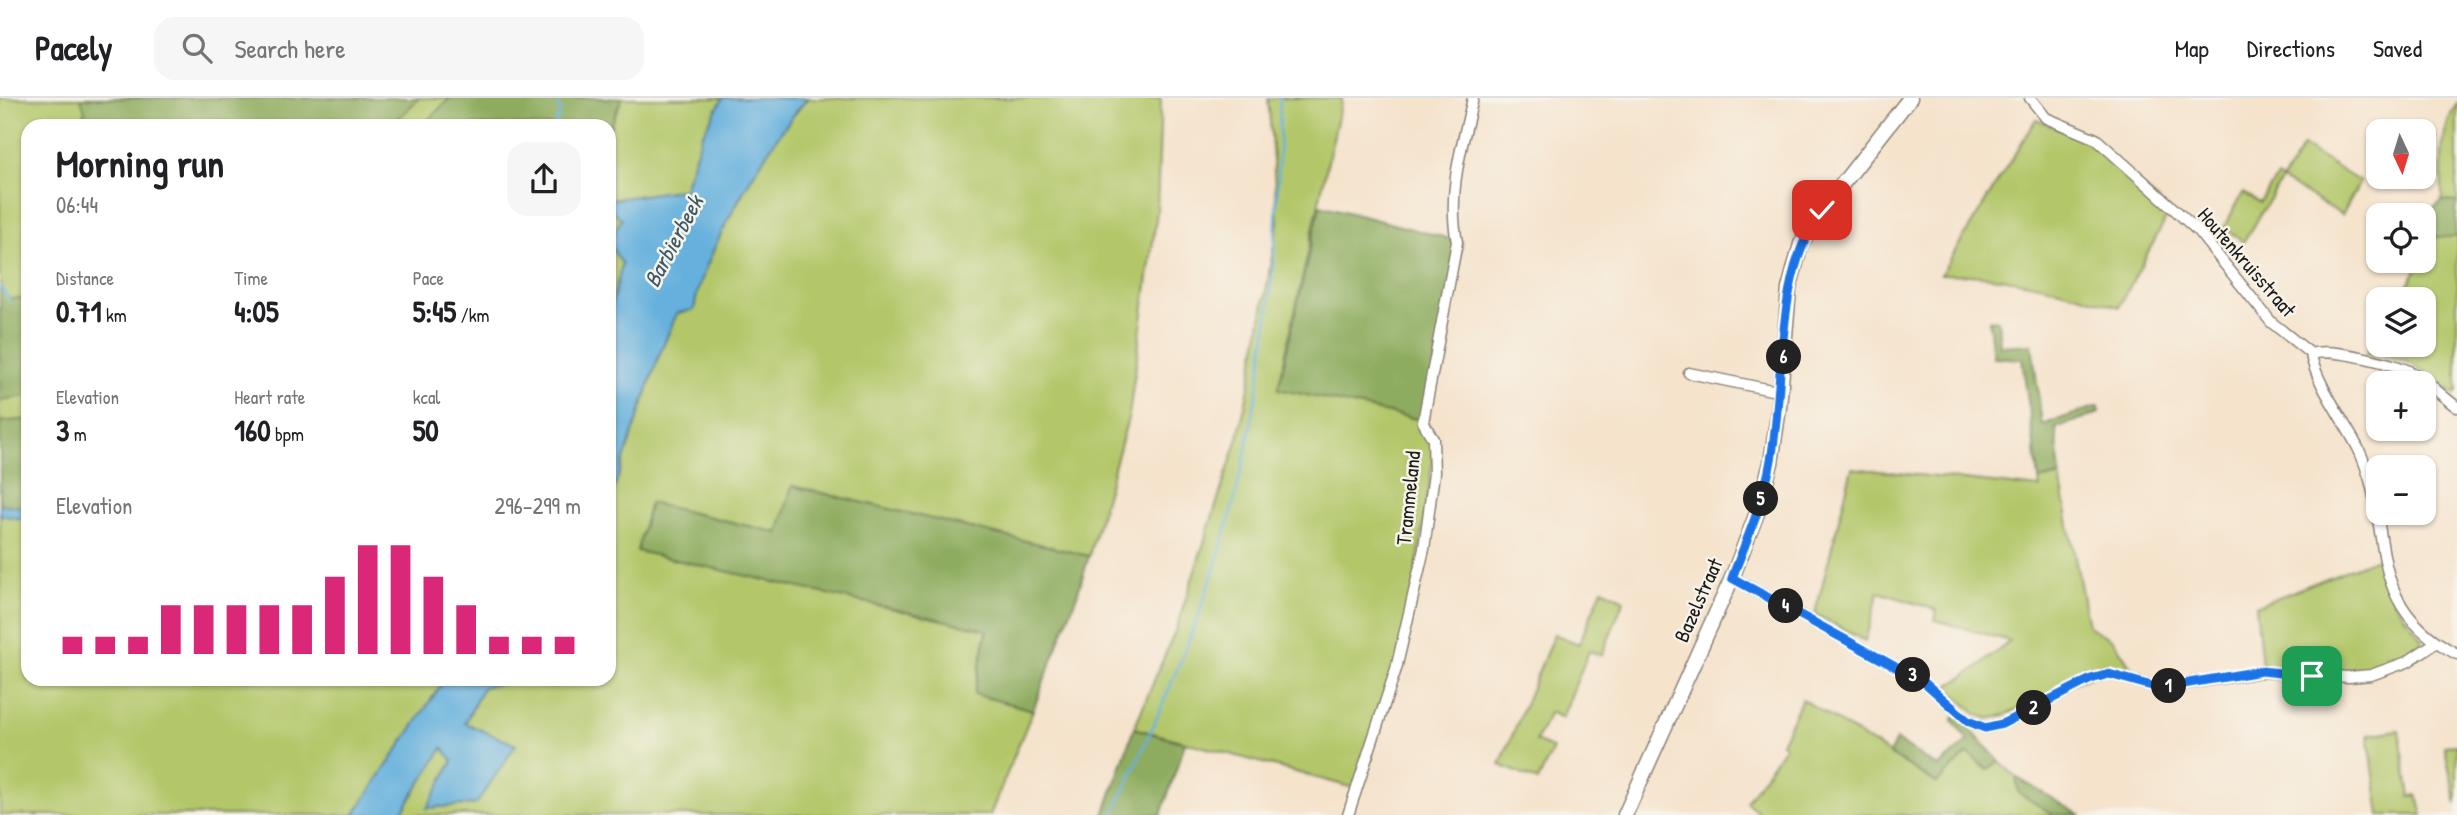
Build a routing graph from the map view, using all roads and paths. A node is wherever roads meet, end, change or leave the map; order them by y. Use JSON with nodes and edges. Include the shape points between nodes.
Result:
{"nodes":[{"id":1,"x":1473,"y":98,"type":"edge"},
{"id":2,"x":1910,"y":98,"type":"edge"},
{"id":3,"x":2030,"y":98,"type":"edge"},
{"id":4,"x":2311,"y":354,"type":"junction"},
{"id":5,"x":1689,"y":373,"type":"dead end"},
{"id":6,"x":1781,"y":392,"type":"junction"},
{"id":7,"x":2457,"y":407,"type":"edge"},
{"id":8,"x":1732,"y":578,"type":"junction"},
{"id":9,"x":2435,"y":643,"type":"junction"},
{"id":10,"x":2457,"y":653,"type":"edge"},
{"id":11,"x":1348,"y":815,"type":"edge"},
{"id":12,"x":1625,"y":815,"type":"edge"}],
"edges":[{"from":1,"to":11,"type":"street","name":"Trammeland","via":[[1452,194],[1457,242],[1423,422],[1433,439],[1434,473],[1424,549],[1396,669]]},
{"from":2,"to":6,"type":"main road","name":"Bazelstraat","via":[[1801,244],[1789,289]]},
{"from":3,"to":4,"type":"street","name":"Houtenkruisstraat","via":[[2046,118],[2106,146],[2198,231],[2271,322]]},
{"from":4,"to":7,"type":"street","via":[[2399,367],[2417,375]]},
{"from":4,"to":9,"type":"street","via":[[2369,473],[2389,582]]},
{"from":5,"to":6,"type":"street"},
{"from":6,"to":8,"type":"main road","name":"Bazelstraat","via":[[1771,463]]},
{"from":8,"to":9,"type":"street","via":[[1925,683],[1968,721],[1985,728],[2109,674],[2159,688],[2261,671],[2371,675],[2407,662]]},
{"from":8,"to":12,"type":"main road","name":"Bazelstraat"},
{"from":9,"to":10,"type":"street"}]}
